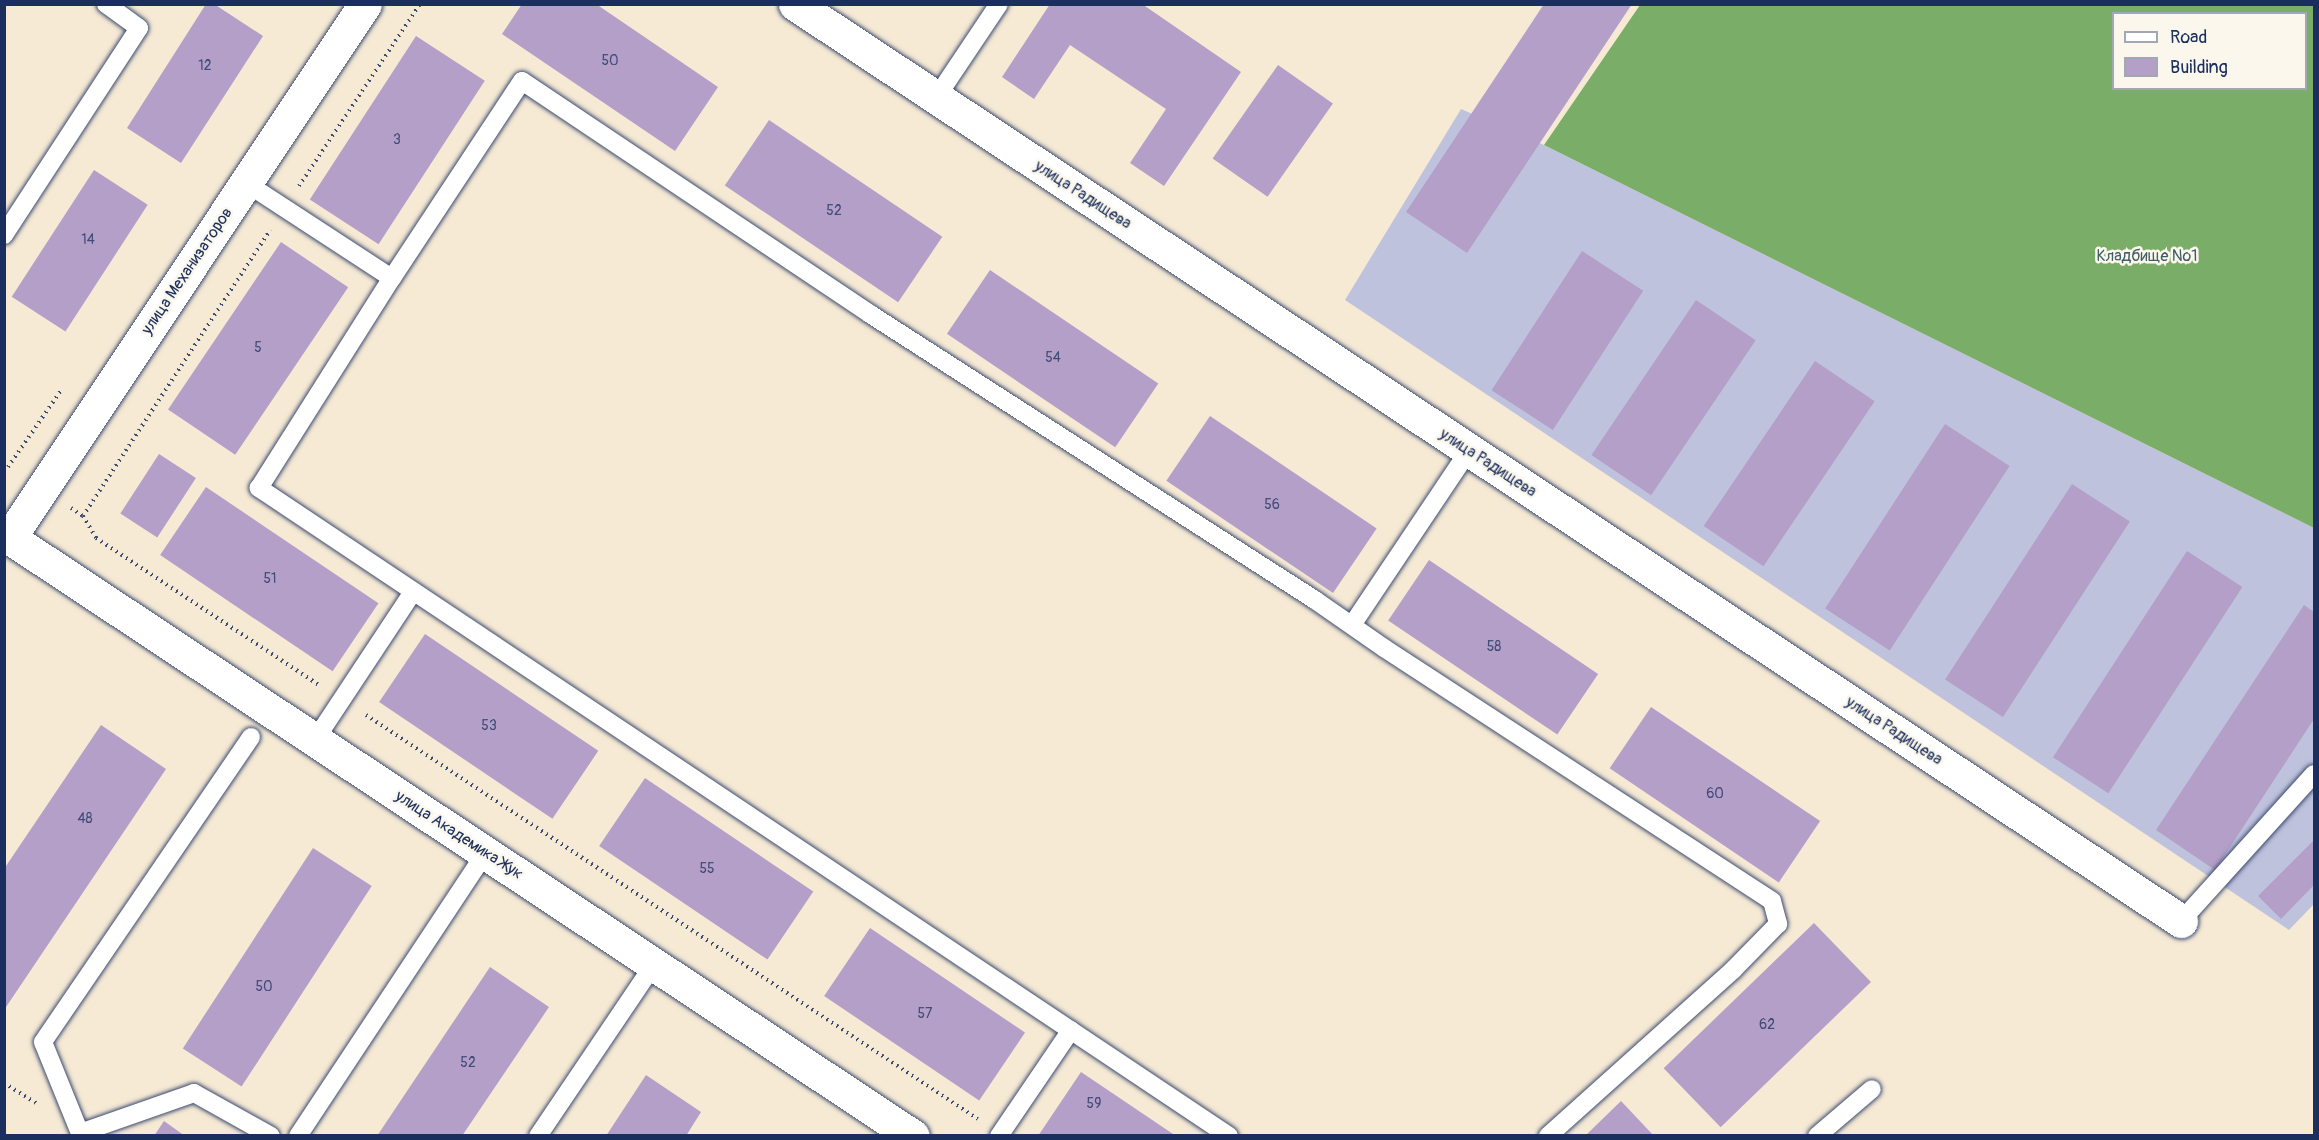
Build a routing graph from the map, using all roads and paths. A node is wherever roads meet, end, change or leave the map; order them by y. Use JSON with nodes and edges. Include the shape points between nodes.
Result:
{"nodes":[{"id":1,"x":106,"y":4,"type":"edge"},
{"id":2,"x":420,"y":4,"type":"edge"},
{"id":3,"x":795,"y":4,"type":"edge"},
{"id":4,"x":999,"y":4,"type":"edge"},
{"id":5,"x":363,"y":5,"type":"edge"},
{"id":6,"x":936,"y":98,"type":"junction"},
{"id":7,"x":246,"y":183,"type":"junction"},
{"id":8,"x":285,"y":208,"type":"junction"},
{"id":9,"x":4,"y":235,"type":"edge"},
{"id":10,"x":392,"y":278,"type":"junction"},
{"id":11,"x":1469,"y":450,"type":"junction"},
{"id":12,"x":4,"y":467,"type":"edge"},
{"id":13,"x":42,"y":489,"type":"junction"},
{"id":14,"x":83,"y":516,"type":"junction"},
{"id":15,"x":6,"y":538,"type":"edge"},
{"id":16,"x":413,"y":592,"type":"junction"},
{"id":17,"x":1352,"y":625,"type":"junction"},
{"id":18,"x":342,"y":700,"type":"junction"},
{"id":19,"x":251,"y":737,"type":"dead end"},
{"id":20,"x":315,"y":740,"type":"junction"},
{"id":21,"x":2314,"y":774,"type":"edge"},
{"id":22,"x":486,"y":852,"type":"junction"},
{"id":23,"x":2181,"y":921,"type":"joint"},
{"id":24,"x":654,"y":964,"type":"junction"},
{"id":25,"x":1071,"y":1030,"type":"junction"},
{"id":26,"x":1872,"y":1089,"type":"dead end"},
{"id":27,"x":999,"y":1135,"type":"edge"},
{"id":28,"x":271,"y":1136,"type":"edge"},
{"id":29,"x":298,"y":1136,"type":"edge"},
{"id":30,"x":538,"y":1136,"type":"edge"},
{"id":31,"x":913,"y":1136,"type":"edge"},
{"id":32,"x":1228,"y":1136,"type":"edge"},
{"id":33,"x":1548,"y":1136,"type":"edge"},
{"id":34,"x":1817,"y":1136,"type":"edge"}],
"edges":[{"from":1,"to":9,"type":"lane","via":[[140,28]]},
{"from":2,"to":8,"type":"path"},
{"from":3,"to":6,"type":"street","name":"улица Радищева"},
{"from":4,"to":6,"type":"lane"},
{"from":5,"to":7,"type":"street","name":"улица Механизаторов"},
{"from":6,"to":11,"type":"street","name":"улица Радищева"},
{"from":7,"to":8,"type":"lane"},
{"from":7,"to":13,"type":"street","name":"улица Механизаторов"},
{"from":8,"to":10,"type":"lane"},
{"from":8,"to":14,"type":"path"},
{"from":10,"to":16,"type":"lane","via":[[259,488]]},
{"from":10,"to":17,"type":"lane","via":[[522,81],[870,314]]},
{"from":11,"to":17,"type":"lane"},
{"from":11,"to":23,"type":"street","name":"улица Радищева"},
{"from":12,"to":13,"type":"path"},
{"from":13,"to":14,"type":"path"},
{"from":13,"to":15,"type":"street","name":"улица Механизаторов"},
{"from":14,"to":18,"type":"path","via":[[96,538]]},
{"from":15,"to":20,"type":"street","name":"улица Академика Жук"},
{"from":16,"to":18,"type":"lane"},
{"from":16,"to":25,"type":"lane"},
{"from":17,"to":33,"type":"lane","via":[[1772,901],[1778,924],[1733,970]]},
{"from":18,"to":20,"type":"lane"},
{"from":18,"to":27,"type":"path"},
{"from":19,"to":28,"type":"lane","via":[[43,1042],[80,1133],[194,1093]]},
{"from":20,"to":22,"type":"street","name":"улица Академика Жук"},
{"from":21,"to":23,"type":"lane"},
{"from":22,"to":24,"type":"street","name":"улица Академика Жук"},
{"from":22,"to":29,"type":"lane"},
{"from":24,"to":30,"type":"lane"},
{"from":24,"to":31,"type":"street","name":"улица Академика Жук"},
{"from":25,"to":27,"type":"lane"},
{"from":25,"to":32,"type":"lane"},
{"from":26,"to":34,"type":"lane"}]}
